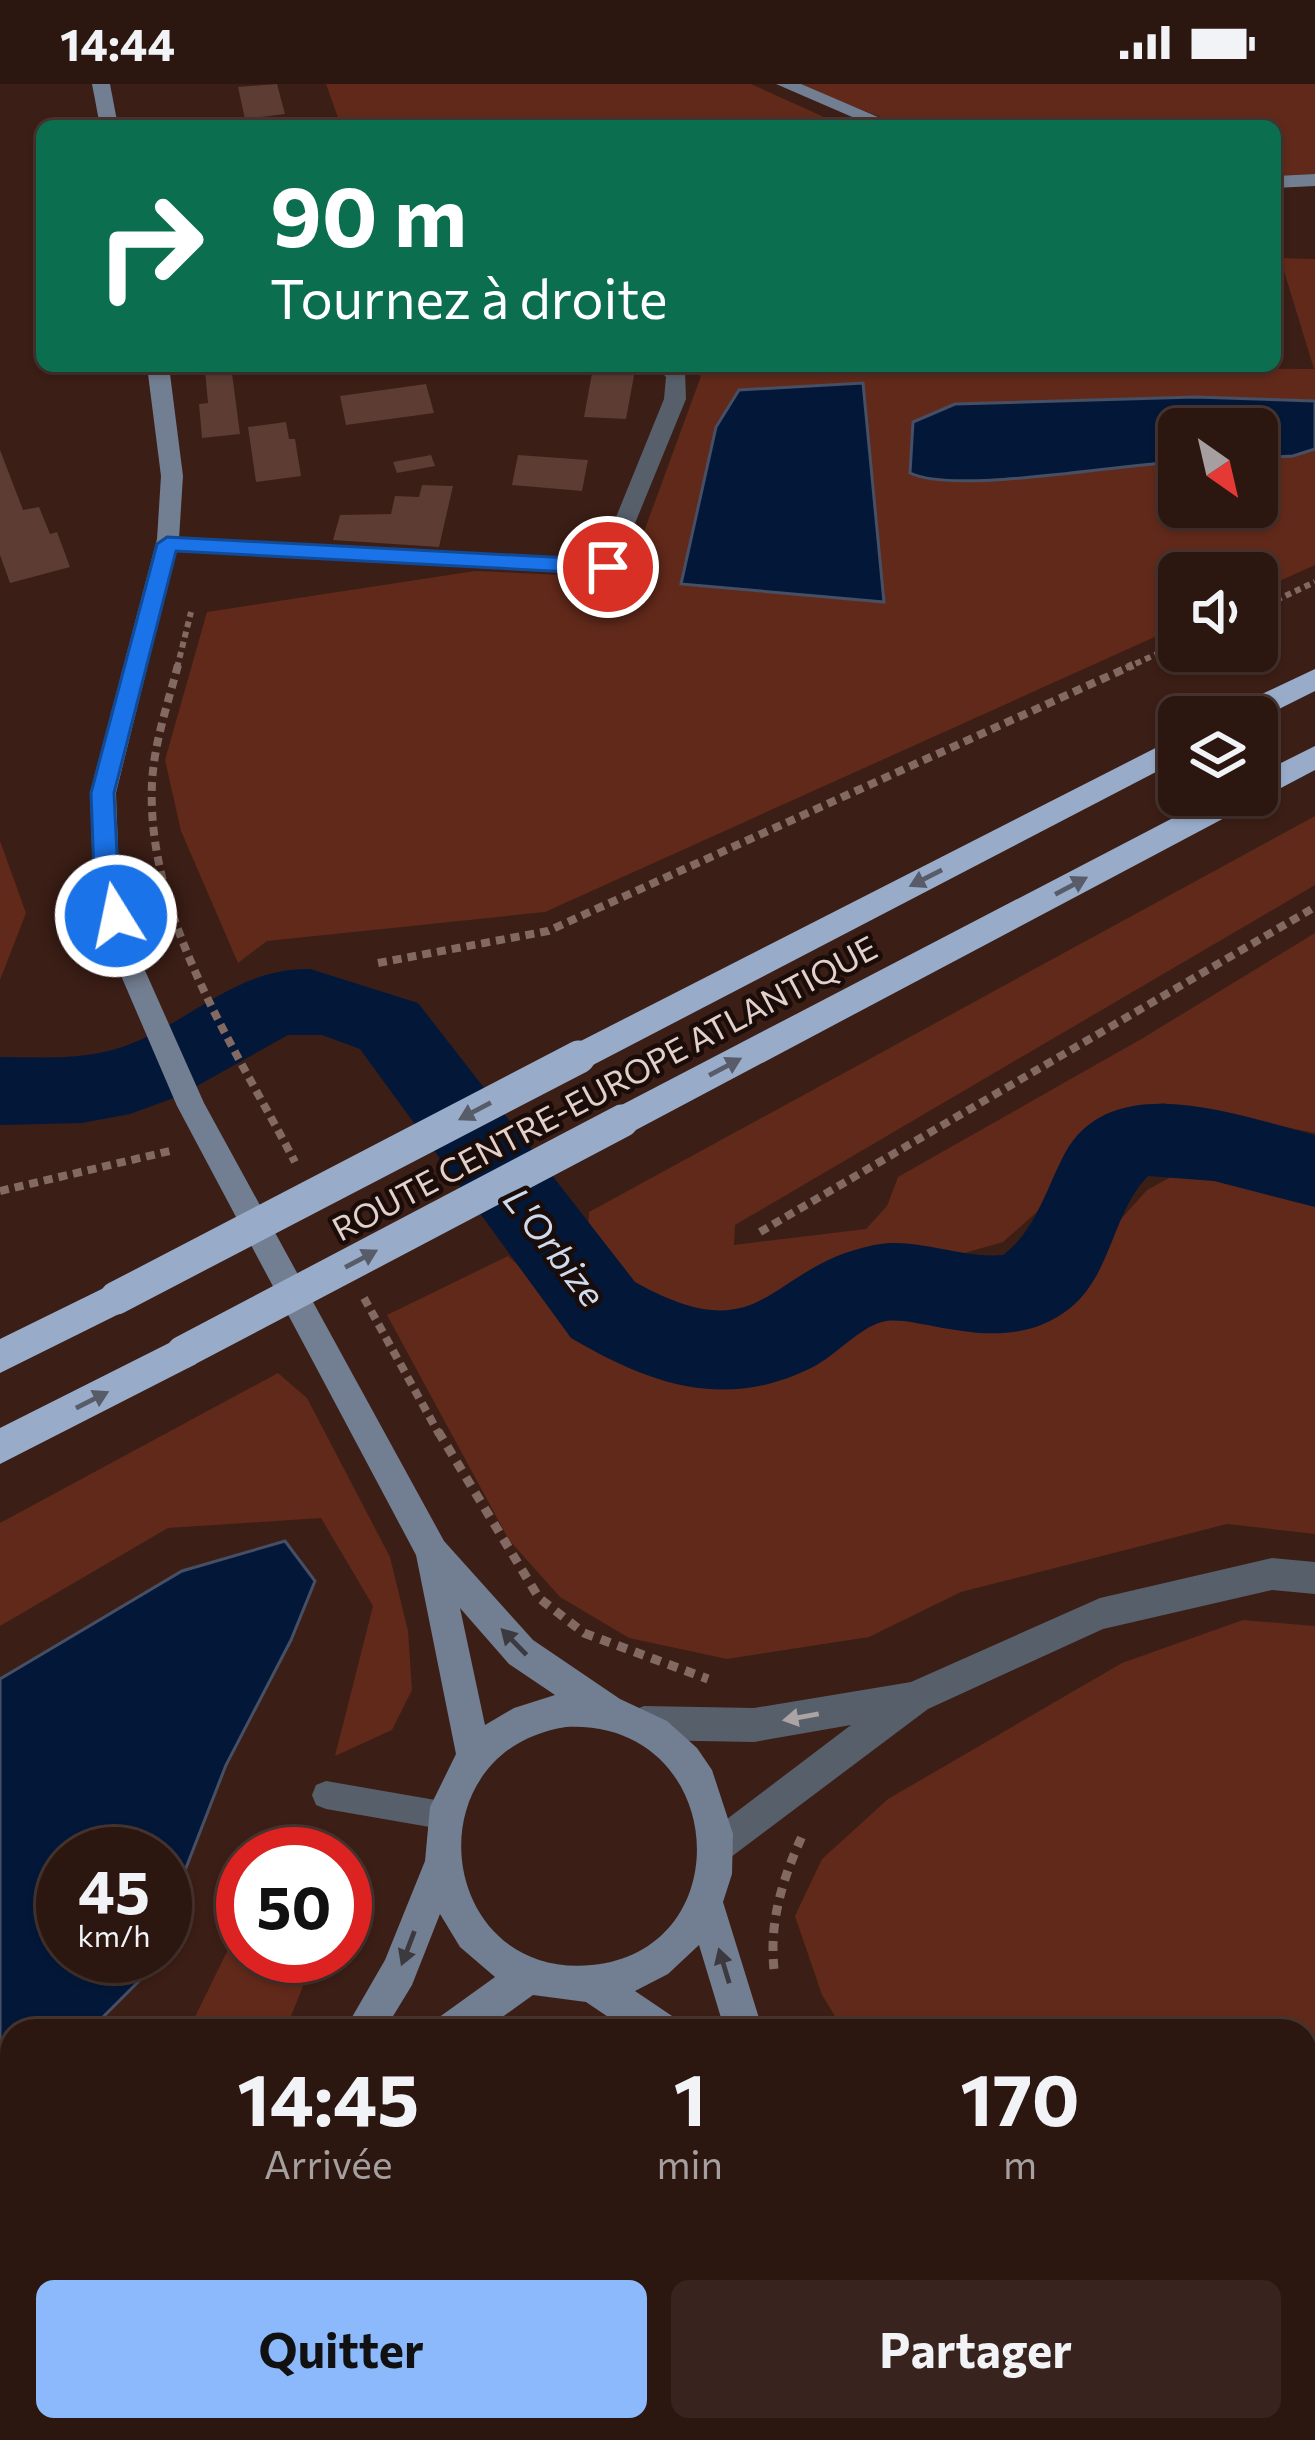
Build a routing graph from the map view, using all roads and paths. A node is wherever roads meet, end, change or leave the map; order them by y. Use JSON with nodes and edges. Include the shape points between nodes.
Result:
{"nodes":[{"id":1,"x":101,"y":84,"type":"edge"},
{"id":2,"x":784,"y":84,"type":"edge"},
{"id":3,"x":108,"y":120,"type":"edge"},
{"id":4,"x":875,"y":120,"type":"edge"},
{"id":5,"x":1315,"y":181,"type":"edge"},
{"id":6,"x":1281,"y":182,"type":"edge"},
{"id":7,"x":159,"y":372,"type":"edge"},
{"id":8,"x":673,"y":372,"type":"edge"},
{"id":9,"x":167,"y":544,"type":"junction"},
{"id":10,"x":202,"y":546,"type":"junction"},
{"id":11,"x":1315,"y":582,"type":"edge"},
{"id":12,"x":1278,"y":599,"type":"edge"},
{"id":13,"x":1158,"y":654,"type":"edge"},
{"id":14,"x":1315,"y":679,"type":"edge"},
{"id":15,"x":1278,"y":697,"type":"edge"},
{"id":16,"x":1158,"y":758,"type":"edge"},
{"id":17,"x":1315,"y":758,"type":"edge"},
{"id":18,"x":1278,"y":777,"type":"edge"},
{"id":19,"x":1203,"y":816,"type":"edge"},
{"id":20,"x":1315,"y":907,"type":"edge"},
{"id":21,"x":378,"y":963,"type":"dead end"},
{"id":22,"x":211,"y":1142,"type":"junction"},
{"id":23,"x":304,"y":1181,"type":"dead end"},
{"id":24,"x":0,"y":1191,"type":"edge"},
{"id":25,"x":760,"y":1232,"type":"dead end"},
{"id":26,"x":355,"y":1281,"type":"dead end"},
{"id":27,"x":0,"y":1357,"type":"edge"},
{"id":28,"x":0,"y":1448,"type":"edge"},
{"id":29,"x":432,"y":1552,"type":"junction"},
{"id":30,"x":1315,"y":1578,"type":"edge"},
{"id":31,"x":718,"y":1682,"type":"dead end"},
{"id":32,"x":916,"y":1697,"type":"junction"},
{"id":33,"x":608,"y":1711,"type":"junction"},
{"id":34,"x":644,"y":1723,"type":"junction"},
{"id":35,"x":475,"y":1761,"type":"junction"},
{"id":36,"x":326,"y":1795,"type":"dead end"},
{"id":37,"x":447,"y":1816,"type":"junction"},
{"id":38,"x":804,"y":1833,"type":"dead end"},
{"id":39,"x":715,"y":1851,"type":"junction"},
{"id":40,"x":443,"y":1860,"type":"junction"},
{"id":41,"x":704,"y":1901,"type":"junction"},
{"id":42,"x":526,"y":1977,"type":"junction"},
{"id":43,"x":778,"y":1984,"type":"dead end"},
{"id":44,"x":592,"y":1985,"type":"junction"},
{"id":45,"x":370,"y":2019,"type":"edge"},
{"id":46,"x":468,"y":2019,"type":"edge"},
{"id":47,"x":644,"y":2019,"type":"edge"},
{"id":48,"x":740,"y":2019,"type":"edge"}],
"edges":[{"from":1,"to":3,"type":"main road"},
{"from":2,"to":4,"type":"main road"},
{"from":5,"to":6,"type":"main road"},
{"from":7,"to":9,"type":"main road","via":[[172,476]]},
{"from":8,"to":10,"type":"street","via":[[675,399],[608,567]]},
{"from":9,"to":10,"type":"street"},
{"from":9,"to":22,"type":"main road","via":[[103,793],[106,874],[126,957]]},
{"from":10,"to":23,"type":"path","via":[[152,782],[154,854]]},
{"from":11,"to":12,"type":"path"},
{"from":13,"to":21,"type":"path","via":[[548,932]]},
{"from":14,"to":15,"type":"highway"},
{"from":16,"to":27,"type":"highway","name":"ROUTE CENTRE-EUROPE ATLANTIQUE","one_way":true,"bridge":true},
{"from":17,"to":18,"type":"highway"},
{"from":28,"to":19,"type":"highway","name":"ROUTE CENTRE-EUROPE ATLANTIQUE","one_way":true,"bridge":true},
{"from":20,"to":25,"type":"path"},
{"from":22,"to":24,"type":"path"},
{"from":22,"to":29,"type":"main road"},
{"from":26,"to":31,"type":"path","via":[[539,1598],[584,1633]]},
{"from":33,"to":29,"type":"main road","one_way":true,"via":[[521,1652]]},
{"from":29,"to":35,"type":"main road"},
{"from":30,"to":32,"type":"street","via":[[1272,1574],[1100,1614]]},
{"from":32,"to":34,"type":"street","one_way":true,"via":[[754,1725]]},
{"from":32,"to":39,"type":"street"},
{"from":33,"to":34,"type":"main road"},
{"from":33,"to":35,"type":"main road","via":[[571,1708],[535,1717]]},
{"from":34,"to":39,"type":"main road","via":[[698,1776]]},
{"from":35,"to":37,"type":"main road"},
{"from":36,"to":37,"type":"lane"},
{"from":37,"to":40,"type":"main road"},
{"from":38,"to":43,"type":"path","via":[[770,1929]]},
{"from":39,"to":41,"type":"main road"},
{"from":40,"to":42,"type":"main road","via":[[467,1930]]},
{"from":40,"to":45,"type":"main road","one_way":true,"via":[[399,1972]]},
{"from":41,"to":44,"type":"main road","via":[[659,1959]]},
{"from":48,"to":41,"type":"main road","one_way":true},
{"from":42,"to":44,"type":"main road"},
{"from":42,"to":46,"type":"main road"},
{"from":44,"to":47,"type":"main road"}]}
